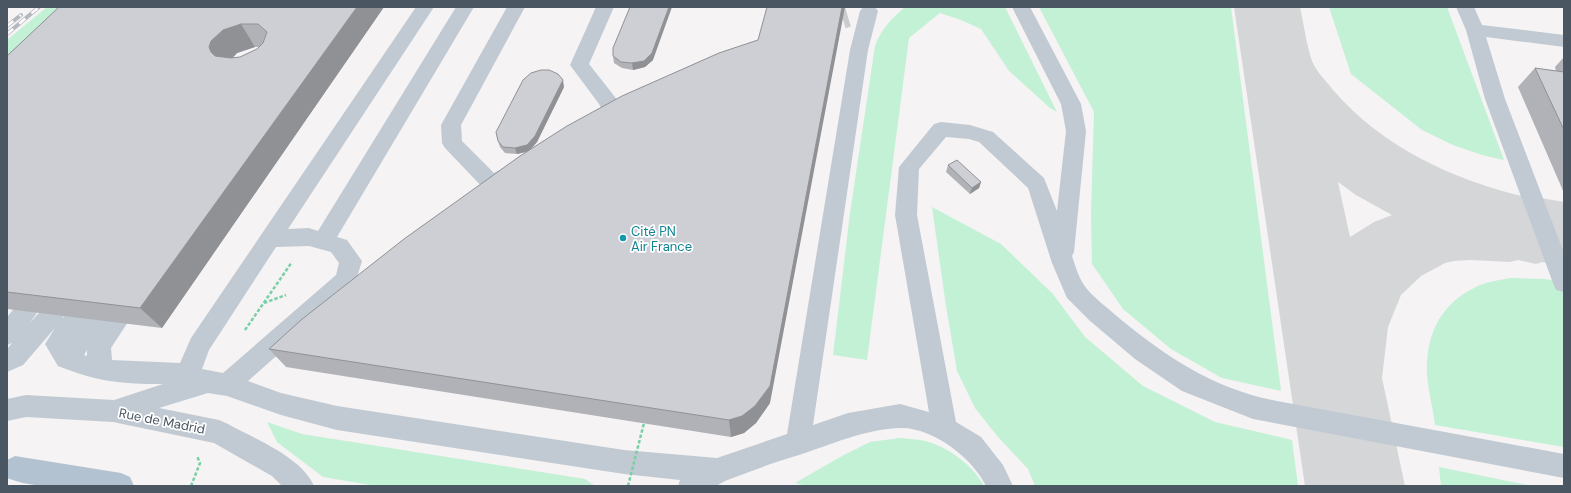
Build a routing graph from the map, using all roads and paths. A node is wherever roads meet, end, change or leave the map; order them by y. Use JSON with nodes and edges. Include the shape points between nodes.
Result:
{"nodes":[{"id":1,"x":425,"y":7,"type":"edge"},
{"id":2,"x":465,"y":7,"type":"edge"},
{"id":3,"x":516,"y":7,"type":"edge"},
{"id":4,"x":605,"y":7,"type":"edge"},
{"id":5,"x":1021,"y":7,"type":"edge"},
{"id":6,"x":1466,"y":7,"type":"edge"},
{"id":7,"x":876,"y":9,"type":"edge"},
{"id":8,"x":848,"y":17,"type":"tunnel mouth"},
{"id":9,"x":1475,"y":30,"type":"junction"},
{"id":10,"x":1564,"y":41,"type":"edge"},
{"id":11,"x":612,"y":111,"type":"edge"},
{"id":12,"x":526,"y":163,"type":"edge"},
{"id":13,"x":270,"y":239,"type":"junction"},
{"id":14,"x":323,"y":241,"type":"junction"},
{"id":15,"x":1063,"y":263,"type":"junction"},
{"id":16,"x":1564,"y":283,"type":"edge"},
{"id":17,"x":26,"y":311,"type":"edge"},
{"id":18,"x":52,"y":315,"type":"edge"},
{"id":19,"x":7,"y":335,"type":"edge"},
{"id":20,"x":7,"y":361,"type":"edge"},
{"id":21,"x":100,"y":370,"type":"junction"},
{"id":22,"x":208,"y":380,"type":"junction"},
{"id":23,"x":7,"y":410,"type":"edge"},
{"id":24,"x":113,"y":411,"type":"junction"},
{"id":25,"x":644,"y":423,"type":"edge"},
{"id":26,"x":945,"y":429,"type":"junction"},
{"id":27,"x":798,"y":443,"type":"junction"},
{"id":28,"x":1564,"y":466,"type":"edge"},
{"id":29,"x":15,"y":469,"type":"dead end"},
{"id":30,"x":717,"y":471,"type":"junction"},
{"id":31,"x":121,"y":486,"type":"edge"},
{"id":32,"x":301,"y":486,"type":"edge"},
{"id":33,"x":628,"y":486,"type":"edge"},
{"id":34,"x":691,"y":486,"type":"edge"},
{"id":35,"x":1000,"y":486,"type":"edge"}],
"edges":[{"from":1,"to":13,"type":"street"},
{"from":2,"to":14,"type":"street"},
{"from":3,"to":12,"type":"street","via":[[451,125],[452,143],[493,184]]},
{"from":4,"to":11,"type":"street","via":[[578,65]]},
{"from":5,"to":15,"type":"street","via":[[1072,104],[1076,130]]},
{"from":6,"to":9,"type":"street"},
{"from":7,"to":8,"type":"street"},
{"from":7,"to":27,"type":"street","via":[[858,50]]},
{"from":9,"to":10,"type":"street"},
{"from":9,"to":16,"type":"street","via":[[1495,99]]},
{"from":13,"to":14,"type":"street","via":[[309,238]]},
{"from":13,"to":22,"type":"street","via":[[199,345]]},
{"from":14,"to":22,"type":"street","via":[[339,246],[351,261],[346,280]]},
{"from":15,"to":26,"type":"street","via":[[1037,184],[986,137],[970,132],[941,129],[909,167],[906,215]]},
{"from":15,"to":28,"type":"street","via":[[1075,291],[1097,313],[1143,352],[1191,383],[1215,394],[1253,408],[1277,413]]},
{"from":17,"to":19,"type":"street"},
{"from":18,"to":20,"type":"street","via":[[14,358]]},
{"from":21,"to":21,"type":"street","via":[[67,359],[57,344],[96,320]]},
{"from":21,"to":22,"type":"street"},
{"from":22,"to":24,"type":"street"},
{"from":22,"to":30,"type":"street","via":[[281,404],[337,418],[624,462]]},
{"from":23,"to":24,"type":"street","name":"Rue de Madrid","via":[[26,406]]},
{"from":24,"to":32,"type":"street","name":"Rue de Madrid","via":[[219,432],[281,467]]},
{"from":25,"to":33,"type":"path","bridge":true},
{"from":26,"to":27,"type":"street","via":[[900,416],[848,425]]},
{"from":26,"to":35,"type":"street","via":[[972,446]]},
{"from":27,"to":30,"type":"street"},
{"from":29,"to":31,"type":"main road"},
{"from":30,"to":34,"type":"street"}]}
